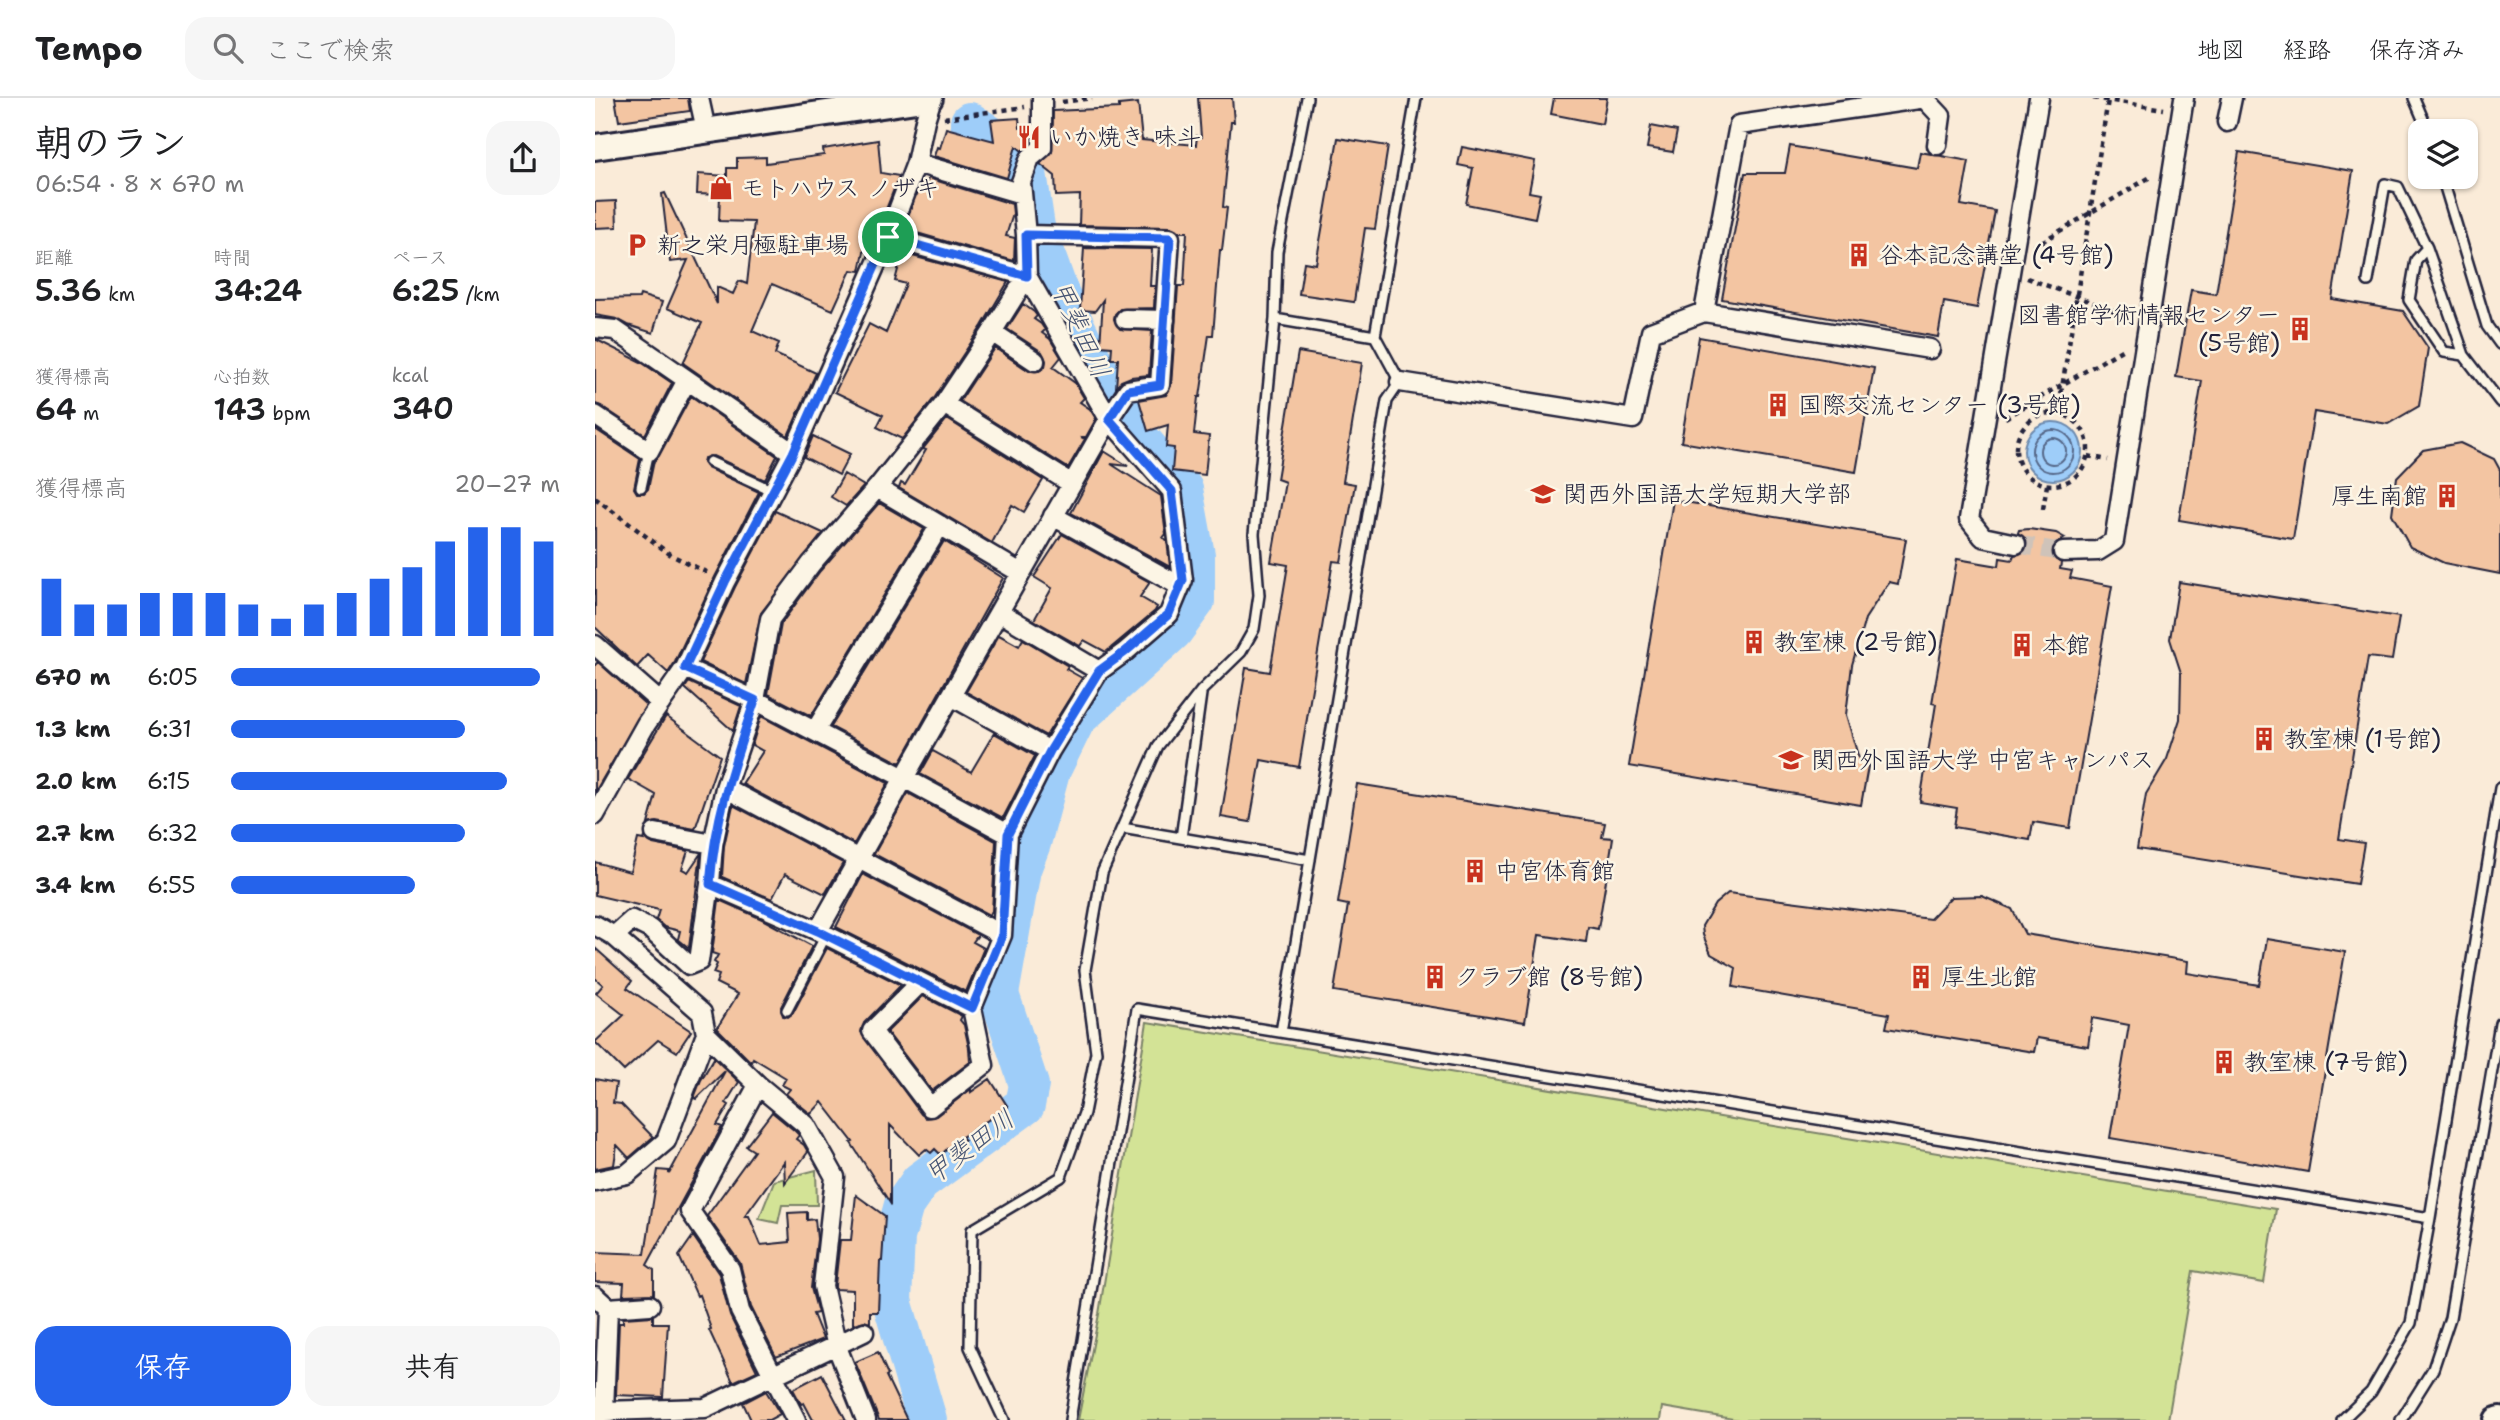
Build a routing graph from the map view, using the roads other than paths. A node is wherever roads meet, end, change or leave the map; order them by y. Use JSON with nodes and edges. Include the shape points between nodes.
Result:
{"nodes":[{"id":1,"x":699,"y":98,"type":"edge"},
{"id":2,"x":931,"y":98,"type":"edge"},
{"id":3,"x":1042,"y":98,"type":"edge"},
{"id":4,"x":1307,"y":98,"type":"edge"},
{"id":5,"x":1416,"y":98,"type":"edge"},
{"id":6,"x":2039,"y":98,"type":"edge"},
{"id":7,"x":2232,"y":98,"type":"edge"},
{"id":8,"x":2414,"y":98,"type":"edge"},
{"id":9,"x":1926,"y":99,"type":"edge"},
{"id":10,"x":2183,"y":105,"type":"edge"},
{"id":11,"x":2423,"y":119,"type":"edge"},
{"id":12,"x":2227,"y":122,"type":"dead end"},
{"id":13,"x":706,"y":130,"type":"junction"},
{"id":14,"x":1937,"y":145,"type":"dead end"},
{"id":15,"x":595,"y":147,"type":"edge"},
{"id":16,"x":916,"y":163,"type":"junction"},
{"id":17,"x":1021,"y":188,"type":"junction"},
{"id":18,"x":2446,"y":189,"type":"edge"},
{"id":19,"x":1033,"y":235,"type":"junction"},
{"id":20,"x":888,"y":237,"type":"junction"},
{"id":21,"x":2427,"y":248,"type":"junction"},
{"id":22,"x":1027,"y":276,"type":"junction"},
{"id":23,"x":2368,"y":281,"type":"dead end"},
{"id":24,"x":1704,"y":312,"type":"junction"},
{"id":25,"x":1125,"y":318,"type":"dead end"},
{"id":26,"x":1275,"y":319,"type":"junction"},
{"id":27,"x":1165,"y":320,"type":"junction"},
{"id":28,"x":595,"y":328,"type":"edge"},
{"id":29,"x":992,"y":332,"type":"junction"},
{"id":30,"x":1375,"y":336,"type":"junction"},
{"id":31,"x":2500,"y":344,"type":"edge"},
{"id":32,"x":1930,"y":348,"type":"dead end"},
{"id":33,"x":2464,"y":355,"type":"junction"},
{"id":34,"x":1035,"y":361,"type":"dead end"},
{"id":35,"x":687,"y":380,"type":"junction"},
{"id":36,"x":1400,"y":382,"type":"junction"},
{"id":37,"x":2500,"y":402,"type":"edge"},
{"id":38,"x":944,"y":404,"type":"junction"},
{"id":39,"x":595,"y":415,"type":"edge"},
{"id":40,"x":1110,"y":417,"type":"junction"},
{"id":41,"x":649,"y":451,"type":"junction"},
{"id":42,"x":793,"y":453,"type":"junction"},
{"id":43,"x":710,"y":462,"type":"dead end"},
{"id":44,"x":1072,"y":484,"type":"junction"},
{"id":45,"x":641,"y":487,"type":"dead end"},
{"id":46,"x":877,"y":488,"type":"junction"},
{"id":47,"x":773,"y":491,"type":"junction"},
{"id":48,"x":1053,"y":516,"type":"junction"},
{"id":49,"x":940,"y":525,"type":"junction"},
{"id":50,"x":2016,"y":544,"type":"tunnel mouth"},
{"id":51,"x":2063,"y":552,"type":"tunnel mouth"},
{"id":52,"x":1021,"y":573,"type":"junction"},
{"id":53,"x":1180,"y":586,"type":"junction"},
{"id":54,"x":999,"y":612,"type":"junction"},
{"id":55,"x":595,"y":645,"type":"edge"},
{"id":56,"x":685,"y":668,"type":"junction"},
{"id":57,"x":1099,"y":671,"type":"junction"},
{"id":58,"x":1201,"y":691,"type":"junction"},
{"id":59,"x":951,"y":696,"type":"junction"},
{"id":60,"x":755,"y":700,"type":"junction"},
{"id":61,"x":661,"y":703,"type":"junction"},
{"id":62,"x":815,"y":732,"type":"junction"},
{"id":63,"x":1050,"y":751,"type":"junction"},
{"id":64,"x":904,"y":778,"type":"junction"},
{"id":65,"x":725,"y":788,"type":"junction"},
{"id":66,"x":2500,"y":788,"type":"edge"},
{"id":67,"x":595,"y":815,"type":"edge"},
{"id":68,"x":1122,"y":828,"type":"junction"},
{"id":69,"x":655,"y":832,"type":"dead end"},
{"id":70,"x":1008,"y":834,"type":"junction"},
{"id":71,"x":1181,"y":838,"type":"junction"},
{"id":72,"x":713,"y":844,"type":"junction"},
{"id":73,"x":859,"y":859,"type":"junction"},
{"id":74,"x":1310,"y":859,"type":"junction"},
{"id":75,"x":710,"y":884,"type":"junction"},
{"id":76,"x":595,"y":925,"type":"edge"},
{"id":77,"x":822,"y":933,"type":"junction"},
{"id":78,"x":1002,"y":935,"type":"junction"},
{"id":79,"x":614,"y":936,"type":"junction"},
{"id":80,"x":920,"y":983,"type":"junction"},
{"id":81,"x":972,"y":1008,"type":"junction"},
{"id":82,"x":787,"y":1010,"type":"dead end"},
{"id":83,"x":2500,"y":1023,"type":"edge"},
{"id":84,"x":1281,"y":1032,"type":"junction"},
{"id":85,"x":706,"y":1034,"type":"junction"},
{"id":86,"x":758,"y":1085,"type":"junction"},
{"id":87,"x":595,"y":1181,"type":"edge"},
{"id":88,"x":2430,"y":1218,"type":"junction"},
{"id":89,"x":601,"y":1302,"type":"edge"},
{"id":90,"x":650,"y":1305,"type":"dead end"},
{"id":91,"x":864,"y":1332,"type":"dead end"},
{"id":92,"x":837,"y":1347,"type":"junction"},
{"id":93,"x":773,"y":1376,"type":"junction"},
{"id":94,"x":603,"y":1415,"type":"edge"},
{"id":95,"x":796,"y":1420,"type":"edge"},
{"id":96,"x":866,"y":1420,"type":"edge"},
{"id":97,"x":1004,"y":1420,"type":"edge"},
{"id":98,"x":1070,"y":1420,"type":"edge"},
{"id":99,"x":2343,"y":1420,"type":"edge"},
{"id":100,"x":2402,"y":1420,"type":"edge"}],
"edges":[{"from":1,"to":13,"type":"street"},
{"from":2,"to":13,"type":"main road"},
{"from":2,"to":16,"type":"street"},
{"from":3,"to":17,"type":"street","via":[[1042,148],[1030,158]]},
{"from":4,"to":26,"type":"lane","via":[[1276,252]]},
{"from":5,"to":30,"type":"lane"},
{"from":6,"to":50,"type":"street","via":[[1969,519],[1983,537]]},
{"from":7,"to":12,"type":"street"},
{"from":8,"to":11,"type":"lane"},
{"from":9,"to":14,"type":"street","via":[[1941,116]]},
{"from":9,"to":24,"type":"street","via":[[1739,125]]},
{"from":10,"to":51,"type":"street","via":[[2114,541],[2098,551]]},
{"from":13,"to":15,"type":"main road"},
{"from":16,"to":17,"type":"street"},
{"from":16,"to":20,"type":"street"},
{"from":17,"to":19,"type":"street"},
{"from":18,"to":31,"type":"lane","via":[[2487,326]]},
{"from":19,"to":22,"type":"street"},
{"from":19,"to":27,"type":"street","via":[[1170,238]]},
{"from":20,"to":22,"type":"street"},
{"from":20,"to":42,"type":"street"},
{"from":21,"to":23,"type":"lane","via":[[2398,187],[2385,184]]},
{"from":21,"to":33,"type":"lane"},
{"from":21,"to":33,"type":"lane","via":[[2416,260],[2409,300],[2444,352]]},
{"from":22,"to":29,"type":"street"},
{"from":22,"to":40,"type":"street"},
{"from":24,"to":32,"type":"street"},
{"from":24,"to":36,"type":"street","via":[[1651,332],[1633,419]]},
{"from":25,"to":27,"type":"street"},
{"from":26,"to":30,"type":"lane"},
{"from":26,"to":58,"type":"lane","via":[[1254,534],[1259,595],[1254,629],[1241,652]]},
{"from":27,"to":40,"type":"street","via":[[1160,385],[1128,390]]},
{"from":28,"to":35,"type":"street","via":[[615,330]]},
{"from":29,"to":34,"type":"street"},
{"from":29,"to":38,"type":"street"},
{"from":30,"to":36,"type":"lane"},
{"from":33,"to":37,"type":"lane"},
{"from":35,"to":41,"type":"street"},
{"from":35,"to":42,"type":"street"},
{"from":36,"to":74,"type":"lane","via":[[1387,401]]},
{"from":38,"to":44,"type":"street"},
{"from":38,"to":46,"type":"street"},
{"from":39,"to":41,"type":"street"},
{"from":40,"to":44,"type":"street"},
{"from":40,"to":53,"type":"street","via":[[1172,491]]},
{"from":41,"to":45,"type":"lane"},
{"from":42,"to":47,"type":"street"},
{"from":43,"to":47,"type":"lane"},
{"from":44,"to":48,"type":"street"},
{"from":46,"to":49,"type":"street"},
{"from":46,"to":60,"type":"street","via":[[770,619]]},
{"from":47,"to":56,"type":"street"},
{"from":48,"to":52,"type":"street"},
{"from":48,"to":53,"type":"street"},
{"from":49,"to":52,"type":"street"},
{"from":49,"to":62,"type":"street"},
{"from":52,"to":54,"type":"street"},
{"from":53,"to":57,"type":"street","via":[[1169,614]]},
{"from":54,"to":57,"type":"street"},
{"from":54,"to":59,"type":"street"},
{"from":55,"to":61,"type":"street"},
{"from":56,"to":60,"type":"street"},
{"from":56,"to":61,"type":"street"},
{"from":57,"to":63,"type":"street"},
{"from":58,"to":68,"type":"lane","via":[[1158,746]]},
{"from":58,"to":71,"type":"lane"},
{"from":59,"to":63,"type":"street"},
{"from":59,"to":64,"type":"street"},
{"from":60,"to":62,"type":"street"},
{"from":60,"to":65,"type":"street"},
{"from":61,"to":67,"type":"street"},
{"from":62,"to":64,"type":"street"},
{"from":63,"to":70,"type":"street"},
{"from":64,"to":70,"type":"street"},
{"from":64,"to":73,"type":"street"},
{"from":65,"to":72,"type":"street"},
{"from":65,"to":73,"type":"street"},
{"from":66,"to":88,"type":"lane"},
{"from":68,"to":71,"type":"lane"},
{"from":68,"to":97,"type":"lane","via":[[1102,873],[1085,970],[1096,1052],[1084,1113],[1061,1177],[972,1230],[970,1347]]},
{"from":69,"to":72,"type":"street"},
{"from":70,"to":78,"type":"street"},
{"from":71,"to":74,"type":"lane"},
{"from":72,"to":75,"type":"street"},
{"from":73,"to":77,"type":"street"},
{"from":73,"to":78,"type":"street"},
{"from":74,"to":84,"type":"lane"},
{"from":75,"to":77,"type":"street"},
{"from":75,"to":79,"type":"street","via":[[699,961],[689,965],[650,929],[632,920]]},
{"from":76,"to":79,"type":"street"},
{"from":77,"to":80,"type":"street"},
{"from":77,"to":82,"type":"lane"},
{"from":78,"to":81,"type":"street"},
{"from":79,"to":85,"type":"street","via":[[702,1013]]},
{"from":80,"to":81,"type":"street"},
{"from":80,"to":81,"type":"street","via":[[872,1031],[930,1107],[984,1065]]},
{"from":83,"to":100,"type":"lane","via":[[2450,1318],[2433,1369]]},
{"from":84,"to":88,"type":"lane"},
{"from":84,"to":98,"type":"lane","via":[[1137,1009]]},
{"from":85,"to":86,"type":"street"},
{"from":85,"to":87,"type":"street","via":[[666,1141],[627,1174]]},
{"from":86,"to":92,"type":"street","via":[[806,1125],[835,1177],[823,1286]]},
{"from":86,"to":93,"type":"street","via":[[690,1212],[730,1269],[740,1311]]},
{"from":88,"to":99,"type":"lane","via":[[2410,1323],[2371,1392]]},
{"from":89,"to":90,"type":"street"},
{"from":89,"to":94,"type":"street"},
{"from":91,"to":92,"type":"street"},
{"from":92,"to":93,"type":"street"},
{"from":92,"to":96,"type":"street"},
{"from":93,"to":94,"type":"street","via":[[705,1408]]},
{"from":93,"to":95,"type":"street"}]}
